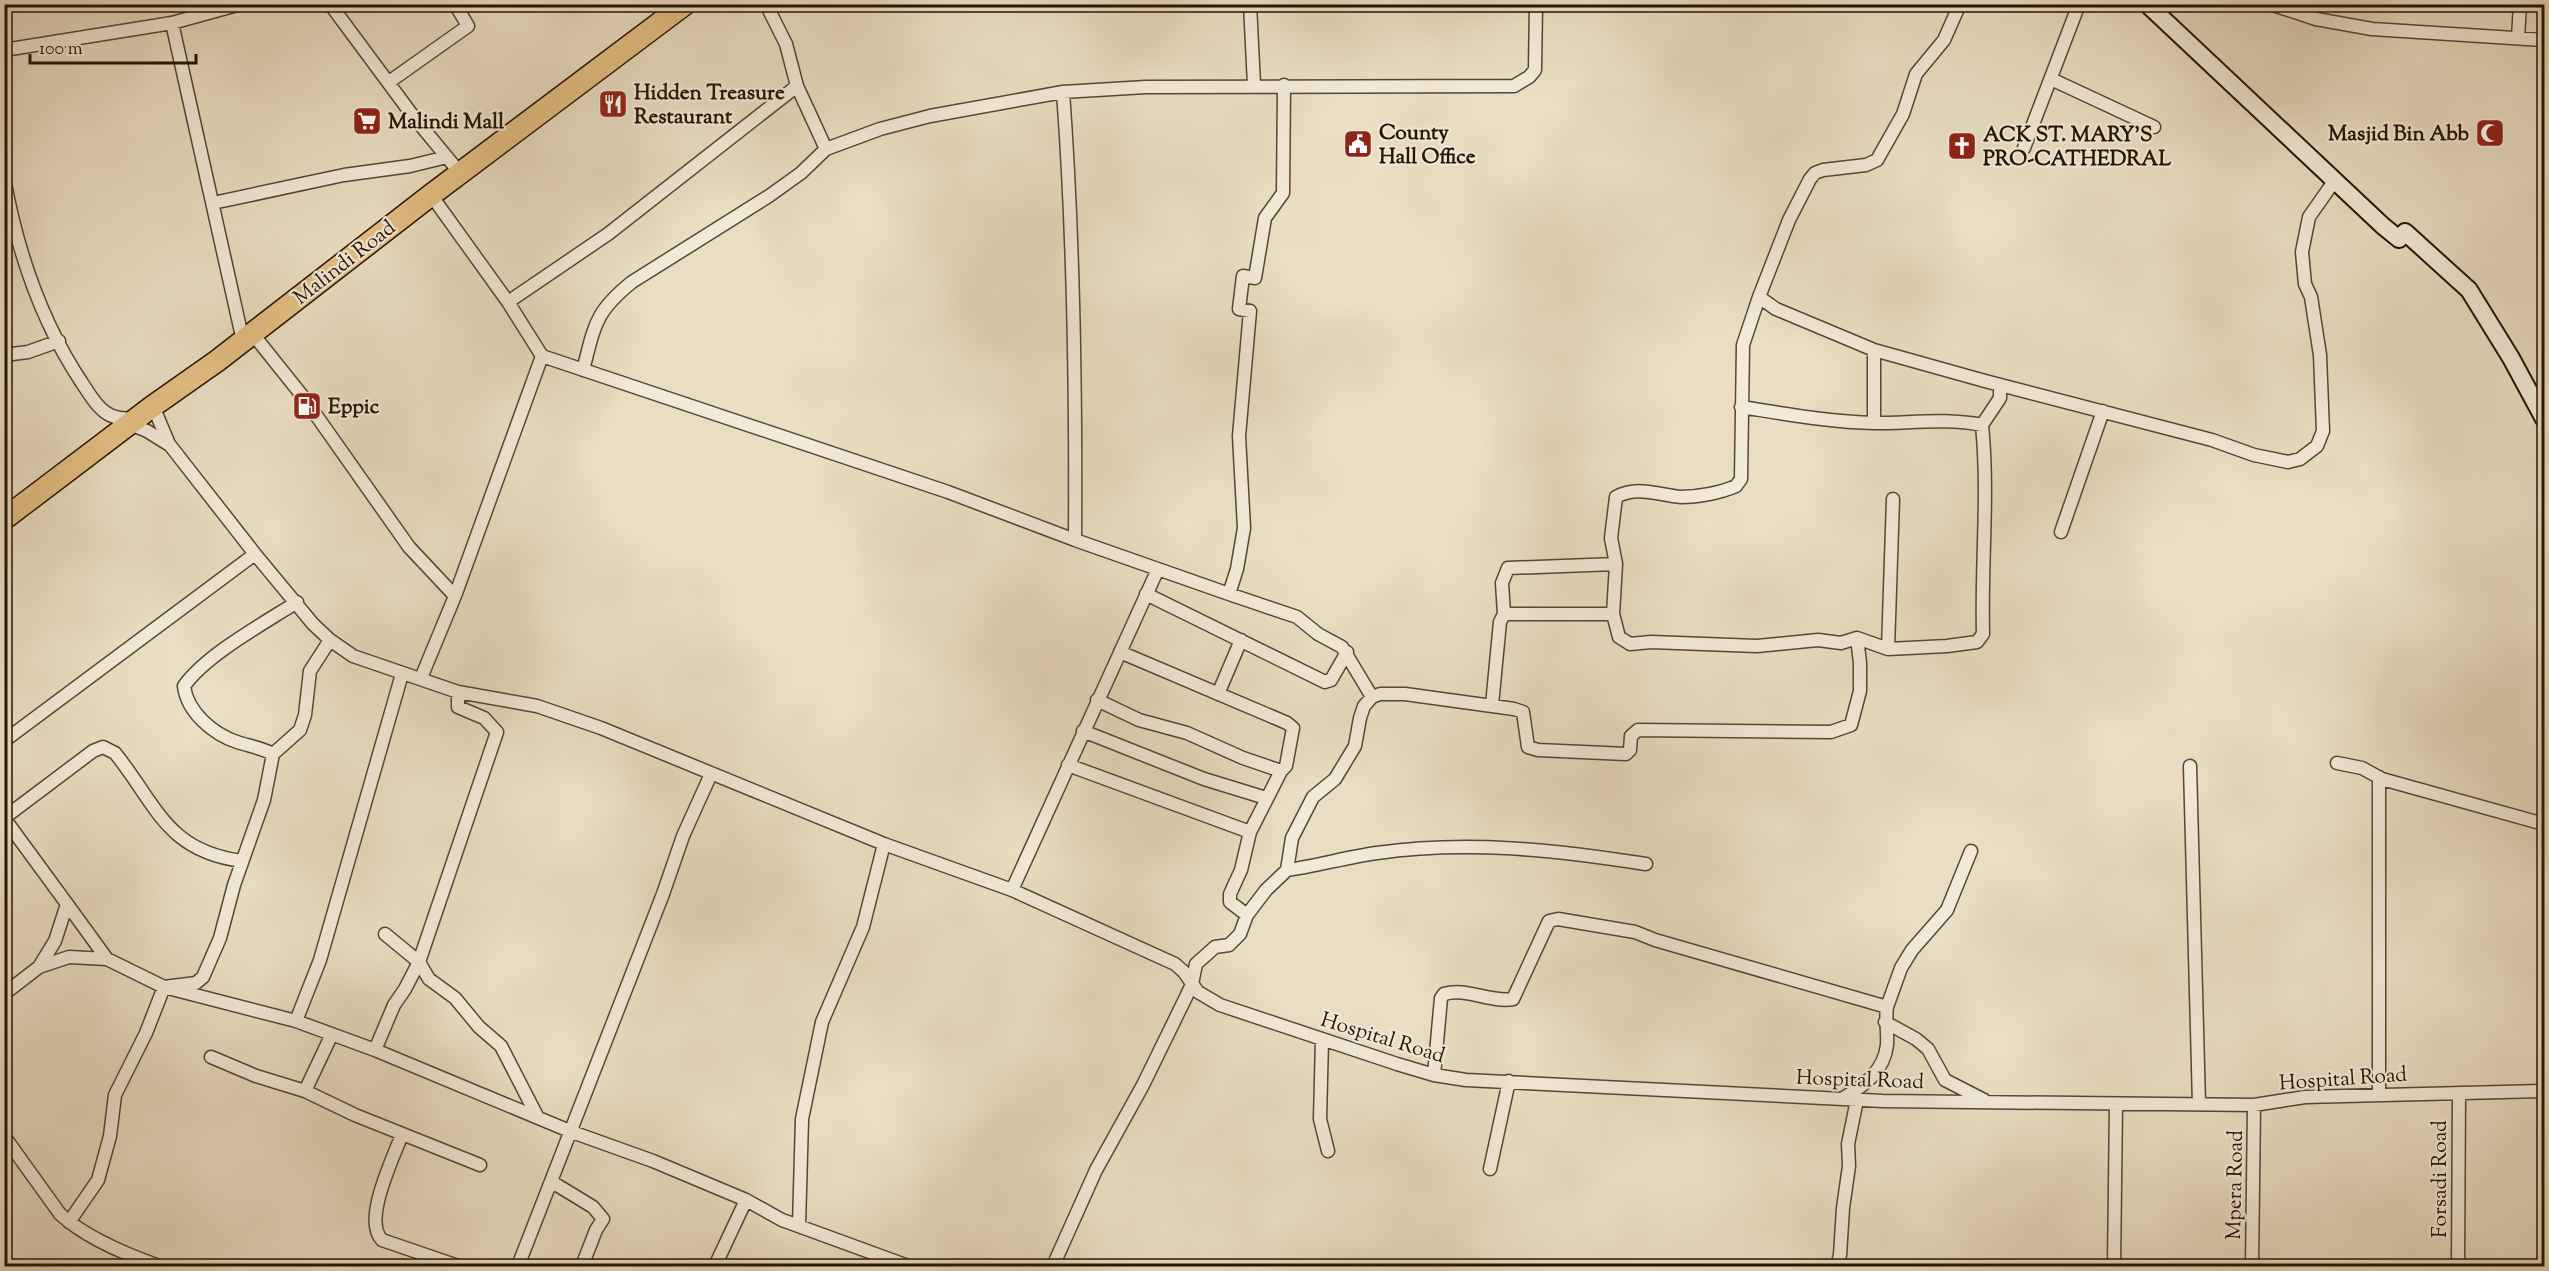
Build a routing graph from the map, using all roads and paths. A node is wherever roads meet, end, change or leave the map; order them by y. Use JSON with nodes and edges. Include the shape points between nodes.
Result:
{"nodes":[{"id":1,"x":241,"y":4,"type":"edge"},
{"id":2,"x":330,"y":4,"type":"edge"},
{"id":3,"x":455,"y":4,"type":"edge"},
{"id":4,"x":685,"y":4,"type":"edge"},
{"id":5,"x":766,"y":4,"type":"edge"},
{"id":6,"x":1251,"y":4,"type":"edge"},
{"id":7,"x":1536,"y":4,"type":"edge"},
{"id":8,"x":1960,"y":4,"type":"edge"},
{"id":9,"x":2079,"y":4,"type":"edge"},
{"id":10,"x":2147,"y":4,"type":"edge"},
{"id":11,"x":2270,"y":4,"type":"edge"},
{"id":12,"x":2520,"y":4,"type":"edge"},
{"id":13,"x":172,"y":23,"type":"junction"},
{"id":14,"x":2518,"y":38,"type":"junction"},
{"id":15,"x":2544,"y":40,"type":"edge"},
{"id":16,"x":4,"y":50,"type":"edge"},
{"id":17,"x":2051,"y":79,"type":"junction"},
{"id":18,"x":389,"y":82,"type":"junction"},
{"id":19,"x":1284,"y":85,"type":"junction"},
{"id":20,"x":797,"y":86,"type":"junction"},
{"id":21,"x":1254,"y":86,"type":"junction"},
{"id":22,"x":1063,"y":92,"type":"junction"},
{"id":23,"x":2154,"y":127,"type":"dead end"},
{"id":24,"x":2024,"y":148,"type":"dead end"},
{"id":25,"x":826,"y":149,"type":"junction"},
{"id":26,"x":454,"y":165,"type":"junction"},
{"id":27,"x":4,"y":178,"type":"edge"},
{"id":28,"x":2335,"y":180,"type":"junction"},
{"id":29,"x":430,"y":195,"type":"junction"},
{"id":30,"x":213,"y":203,"type":"junction"},
{"id":31,"x":1759,"y":297,"type":"junction"},
{"id":32,"x":508,"y":302,"type":"junction"},
{"id":33,"x":248,"y":337,"type":"junction"},
{"id":34,"x":58,"y":341,"type":"junction"},
{"id":35,"x":1874,"y":350,"type":"junction"},
{"id":36,"x":4,"y":355,"type":"edge"},
{"id":37,"x":542,"y":356,"type":"junction"},
{"id":38,"x":583,"y":370,"type":"junction"},
{"id":39,"x":2000,"y":385,"type":"junction"},
{"id":40,"x":1741,"y":406,"type":"junction"},
{"id":41,"x":2103,"y":411,"type":"junction"},
{"id":42,"x":141,"y":416,"type":"junction"},
{"id":43,"x":2544,"y":419,"type":"edge"},
{"id":44,"x":1874,"y":423,"type":"junction"},
{"id":45,"x":1982,"y":425,"type":"junction"},
{"id":46,"x":169,"y":444,"type":"junction"},
{"id":47,"x":1893,"y":499,"type":"dead end"},
{"id":48,"x":4,"y":519,"type":"edge"},
{"id":49,"x":2061,"y":532,"type":"dead end"},
{"id":50,"x":1075,"y":540,"type":"junction"},
{"id":51,"x":255,"y":554,"type":"junction"},
{"id":52,"x":1616,"y":564,"type":"junction"},
{"id":53,"x":1158,"y":568,"type":"junction"},
{"id":54,"x":1146,"y":594,"type":"junction"},
{"id":55,"x":1229,"y":594,"type":"junction"},
{"id":56,"x":455,"y":596,"type":"junction"},
{"id":57,"x":297,"y":602,"type":"junction"},
{"id":58,"x":1504,"y":614,"type":"junction"},
{"id":59,"x":1613,"y":614,"type":"junction"},
{"id":60,"x":1857,"y":638,"type":"junction"},
{"id":61,"x":330,"y":640,"type":"junction"},
{"id":62,"x":1241,"y":640,"type":"junction"},
{"id":63,"x":1888,"y":649,"type":"junction"},
{"id":64,"x":1120,"y":652,"type":"junction"},
{"id":65,"x":1347,"y":652,"type":"junction"},
{"id":66,"x":402,"y":674,"type":"junction"},
{"id":67,"x":421,"y":678,"type":"junction"},
{"id":68,"x":458,"y":692,"type":"junction"},
{"id":69,"x":1218,"y":694,"type":"junction"},
{"id":70,"x":1372,"y":697,"type":"junction"},
{"id":71,"x":1097,"y":700,"type":"junction"},
{"id":72,"x":1492,"y":705,"type":"junction"},
{"id":73,"x":1083,"y":731,"type":"junction"},
{"id":74,"x":4,"y":741,"type":"edge"},
{"id":75,"x":273,"y":754,"type":"junction"},
{"id":76,"x":2337,"y":763,"type":"dead end"},
{"id":77,"x":1068,"y":765,"type":"junction"},
{"id":78,"x":2190,"y":766,"type":"dead end"},
{"id":79,"x":1281,"y":771,"type":"junction"},
{"id":80,"x":711,"y":774,"type":"junction"},
{"id":81,"x":2379,"y":777,"type":"junction"},
{"id":82,"x":1266,"y":798,"type":"junction"},
{"id":83,"x":4,"y":818,"type":"edge"},
{"id":84,"x":2544,"y":824,"type":"edge"},
{"id":85,"x":1250,"y":832,"type":"junction"},
{"id":86,"x":884,"y":844,"type":"junction"},
{"id":87,"x":1971,"y":851,"type":"dead end"},
{"id":88,"x":242,"y":861,"type":"junction"},
{"id":89,"x":1646,"y":864,"type":"dead end"},
{"id":90,"x":1287,"y":870,"type":"junction"},
{"id":91,"x":1012,"y":890,"type":"junction"},
{"id":92,"x":67,"y":904,"type":"junction"},
{"id":93,"x":1247,"y":915,"type":"junction"},
{"id":94,"x":385,"y":934,"type":"dead end"},
{"id":95,"x":107,"y":959,"type":"junction"},
{"id":96,"x":419,"y":962,"type":"junction"},
{"id":97,"x":39,"y":967,"type":"junction"},
{"id":98,"x":1192,"y":984,"type":"junction"},
{"id":99,"x":164,"y":987,"type":"junction"},
{"id":100,"x":4,"y":994,"type":"edge"},
{"id":101,"x":1887,"y":1007,"type":"junction"},
{"id":102,"x":296,"y":1021,"type":"junction"},
{"id":103,"x":1885,"y":1022,"type":"junction"},
{"id":104,"x":332,"y":1034,"type":"junction"},
{"id":105,"x":1322,"y":1040,"type":"junction"},
{"id":106,"x":375,"y":1050,"type":"junction"},
{"id":107,"x":211,"y":1057,"type":"dead end"},
{"id":108,"x":1434,"y":1075,"type":"junction"},
{"id":109,"x":1509,"y":1081,"type":"junction"},
{"id":110,"x":2544,"y":1090,"type":"edge"},
{"id":111,"x":305,"y":1091,"type":"junction"},
{"id":112,"x":2459,"y":1093,"type":"junction"},
{"id":113,"x":2379,"y":1094,"type":"junction"},
{"id":114,"x":1841,"y":1099,"type":"junction"},
{"id":115,"x":1857,"y":1100,"type":"junction"},
{"id":116,"x":1989,"y":1102,"type":"junction"},
{"id":117,"x":2116,"y":1104,"type":"junction"},
{"id":118,"x":2199,"y":1104,"type":"junction"},
{"id":119,"x":2254,"y":1105,"type":"junction"},
{"id":120,"x":537,"y":1116,"type":"junction"},
{"id":121,"x":572,"y":1132,"type":"junction"},
{"id":122,"x":402,"y":1134,"type":"junction"},
{"id":123,"x":4,"y":1136,"type":"edge"},
{"id":124,"x":1328,"y":1150,"type":"dead end"},
{"id":125,"x":480,"y":1165,"type":"dead end"},
{"id":126,"x":1490,"y":1169,"type":"dead end"},
{"id":127,"x":552,"y":1182,"type":"junction"},
{"id":128,"x":746,"y":1200,"type":"junction"},
{"id":129,"x":69,"y":1222,"type":"junction"},
{"id":130,"x":799,"y":1226,"type":"junction"},
{"id":131,"x":436,"y":1263,"type":"edge"},
{"id":132,"x":144,"y":1264,"type":"edge"},
{"id":133,"x":159,"y":1266,"type":"edge"},
{"id":134,"x":458,"y":1266,"type":"edge"},
{"id":135,"x":518,"y":1266,"type":"edge"},
{"id":136,"x":582,"y":1266,"type":"edge"},
{"id":137,"x":715,"y":1266,"type":"edge"},
{"id":138,"x":908,"y":1266,"type":"edge"},
{"id":139,"x":1053,"y":1266,"type":"edge"},
{"id":140,"x":1837,"y":1266,"type":"edge"},
{"id":141,"x":2114,"y":1266,"type":"edge"},
{"id":142,"x":2252,"y":1266,"type":"edge"},
{"id":143,"x":2458,"y":1266,"type":"edge"}],
"edges":[{"from":1,"to":13,"type":"street"},
{"from":2,"to":18,"type":"street"},
{"from":3,"to":18,"type":"street","via":[[468,26]]},
{"from":4,"to":26,"type":"highway","name":"Malindi Road"},
{"from":5,"to":20,"type":"street","via":[[786,44]]},
{"from":6,"to":21,"type":"street"},
{"from":7,"to":19,"type":"street","via":[[1534,70],[1514,86]]},
{"from":8,"to":31,"type":"street","via":[[1944,40],[1916,74],[1903,114],[1877,160],[1823,170],[1810,179],[1789,220]]},
{"from":9,"to":17,"type":"street"},
{"from":10,"to":28,"type":"street"},
{"from":11,"to":14,"type":"street","via":[[2316,19],[2372,29]]},
{"from":12,"to":14,"type":"street"},
{"from":13,"to":16,"type":"street"},
{"from":13,"to":30,"type":"street"},
{"from":14,"to":15,"type":"street"},
{"from":17,"to":23,"type":"street"},
{"from":17,"to":24,"type":"street"},
{"from":18,"to":26,"type":"street"},
{"from":19,"to":21,"type":"street"},
{"from":19,"to":55,"type":"street","via":[[1283,193],[1265,218],[1255,278],[1243,276],[1239,309],[1250,311],[1239,436],[1244,528],[1238,569]]},
{"from":20,"to":25,"type":"street"},
{"from":20,"to":32,"type":"street","via":[[608,234]]},
{"from":21,"to":22,"type":"street"},
{"from":22,"to":25,"type":"street","via":[[930,116]]},
{"from":22,"to":50,"type":"street","via":[[1076,366]]},
{"from":25,"to":38,"type":"street","via":[[769,196],[612,298],[596,324]]},
{"from":26,"to":29,"type":"highway","name":"Malindi Road"},
{"from":26,"to":30,"type":"street","via":[[344,175]]},
{"from":27,"to":34,"type":"street","via":[[17,240]]},
{"from":28,"to":41,"type":"street","via":[[2308,217],[2302,252],[2320,355],[2323,428],[2312,451],[2300,459],[2278,461]]},
{"from":28,"to":43,"type":"street","via":[[2399,239],[2405,232],[2469,290]]},
{"from":29,"to":32,"type":"street"},
{"from":29,"to":33,"type":"highway","name":"Malindi Road"},
{"from":30,"to":33,"type":"street"},
{"from":31,"to":35,"type":"street","via":[[1776,309]]},
{"from":31,"to":40,"type":"street","via":[[1744,338]]},
{"from":32,"to":37,"type":"street"},
{"from":33,"to":42,"type":"highway","name":"Malindi Road"},
{"from":33,"to":56,"type":"street","via":[[304,398],[409,547]]},
{"from":34,"to":36,"type":"street","via":[[28,352]]},
{"from":34,"to":42,"type":"street","via":[[104,412],[116,418]]},
{"from":35,"to":39,"type":"street"},
{"from":35,"to":44,"type":"street"},
{"from":37,"to":38,"type":"street"},
{"from":37,"to":56,"type":"street"},
{"from":38,"to":50,"type":"street","via":[[948,492]]},
{"from":39,"to":41,"type":"street"},
{"from":39,"to":45,"type":"street","via":[[2000,398]]},
{"from":40,"to":44,"type":"street","via":[[1811,418]]},
{"from":40,"to":52,"type":"street","via":[[1741,479],[1737,486],[1682,497],[1642,491],[1624,492],[1616,497],[1611,537]]},
{"from":41,"to":49,"type":"street"},
{"from":42,"to":46,"type":"street"},
{"from":42,"to":46,"type":"street","via":[[147,431]]},
{"from":42,"to":48,"type":"highway","name":"Malindi Road"},
{"from":44,"to":45,"type":"street","via":[[1964,421]]},
{"from":45,"to":63,"type":"street","via":[[1986,486],[1982,638],[1971,644]]},
{"from":46,"to":51,"type":"street","name":"Hospital Road"},
{"from":47,"to":63,"type":"street"},
{"from":50,"to":53,"type":"street"},
{"from":51,"to":57,"type":"street","name":"Hospital Road"},
{"from":51,"to":74,"type":"street"},
{"from":52,"to":58,"type":"street","via":[[1508,568],[1502,583]]},
{"from":52,"to":59,"type":"street"},
{"from":53,"to":54,"type":"street"},
{"from":53,"to":55,"type":"street"},
{"from":54,"to":62,"type":"street"},
{"from":54,"to":64,"type":"street"},
{"from":55,"to":65,"type":"street","via":[[1297,617]]},
{"from":56,"to":67,"type":"street"},
{"from":57,"to":61,"type":"street","name":"Hospital Road"},
{"from":57,"to":75,"type":"street","via":[[214,657],[192,674],[184,686],[186,699],[208,727]]},
{"from":58,"to":59,"type":"street"},
{"from":58,"to":72,"type":"street"},
{"from":59,"to":60,"type":"street","via":[[1619,637],[1630,644],[1757,646],[1818,640],[1841,643]]},
{"from":60,"to":63,"type":"street"},
{"from":60,"to":72,"type":"street","via":[[1860,691],[1851,725],[1831,732],[1638,729],[1631,736],[1628,754],[1538,750],[1528,747],[1523,712]]},
{"from":61,"to":66,"type":"street","name":"Hospital Road","via":[[354,656]]},
{"from":61,"to":75,"type":"street","via":[[310,671],[300,730]]},
{"from":62,"to":65,"type":"street","via":[[1325,682],[1331,680]]},
{"from":62,"to":69,"type":"street"},
{"from":64,"to":69,"type":"street"},
{"from":64,"to":71,"type":"street"},
{"from":65,"to":70,"type":"street"},
{"from":66,"to":67,"type":"street","name":"Hospital Road"},
{"from":66,"to":102,"type":"street","via":[[320,960]]},
{"from":67,"to":68,"type":"street","name":"Hospital Road"},
{"from":68,"to":80,"type":"street","name":"Hospital Road","via":[[537,706],[612,732]]},
{"from":68,"to":96,"type":"street","via":[[458,707],[484,718],[497,732]]},
{"from":69,"to":79,"type":"street","via":[[1293,728],[1286,766]]},
{"from":70,"to":72,"type":"street","via":[[1405,694]]},
{"from":70,"to":90,"type":"street","via":[[1364,706],[1355,746],[1335,779],[1313,796],[1292,838]]},
{"from":71,"to":73,"type":"street"},
{"from":71,"to":79,"type":"street","via":[[1139,720],[1187,734]]},
{"from":73,"to":77,"type":"street"},
{"from":73,"to":82,"type":"street","via":[[1204,779]]},
{"from":75,"to":88,"type":"street","via":[[264,800]]},
{"from":76,"to":81,"type":"street","via":[[2362,768]]},
{"from":77,"to":85,"type":"street"},
{"from":77,"to":91,"type":"street"},
{"from":78,"to":118,"type":"street"},
{"from":79,"to":82,"type":"street"},
{"from":80,"to":86,"type":"street","name":"Hospital Road"},
{"from":80,"to":121,"type":"street","via":[[683,836]]},
{"from":81,"to":84,"type":"street"},
{"from":81,"to":113,"type":"street"},
{"from":82,"to":85,"type":"street"},
{"from":83,"to":88,"type":"street","via":[[93,750],[103,747],[115,753],[173,833],[219,858]]},
{"from":83,"to":92,"type":"street"},
{"from":85,"to":93,"type":"street","via":[[1229,898]]},
{"from":86,"to":91,"type":"street","name":"Hospital Road"},
{"from":86,"to":130,"type":"street","via":[[863,927],[822,1022],[802,1119]]},
{"from":87,"to":101,"type":"street","via":[[1947,910],[1900,968]]},
{"from":88,"to":99,"type":"street","via":[[220,938],[203,977],[195,983]]},
{"from":89,"to":90,"type":"street","via":[[1495,846],[1376,853]]},
{"from":90,"to":93,"type":"street"},
{"from":91,"to":98,"type":"street","name":"Hospital Road","via":[[1174,964]]},
{"from":92,"to":95,"type":"street"},
{"from":92,"to":97,"type":"street","via":[[55,941]]},
{"from":93,"to":98,"type":"street","via":[[1240,934],[1229,945],[1215,947],[1196,963]]},
{"from":94,"to":96,"type":"street"},
{"from":95,"to":97,"type":"street","via":[[69,957]]},
{"from":95,"to":99,"type":"street"},
{"from":96,"to":106,"type":"street","via":[[394,1005]]},
{"from":96,"to":120,"type":"street","via":[[429,979],[455,998],[501,1046]]},
{"from":97,"to":100,"type":"street"},
{"from":98,"to":105,"type":"street","name":"Hospital Road","via":[[1205,998],[1220,1005]]},
{"from":98,"to":139,"type":"street","via":[[1096,1170]]},
{"from":99,"to":102,"type":"street"},
{"from":99,"to":129,"type":"street","via":[[115,1095],[110,1136],[98,1180]]},
{"from":101,"to":103,"type":"street"},
{"from":101,"to":108,"type":"street","via":[[1635,932],[1558,919],[1549,921],[1513,999],[1444,994]]},
{"from":102,"to":104,"type":"street"},
{"from":103,"to":114,"type":"street","via":[[1887,1045],[1883,1059],[1873,1076]]},
{"from":103,"to":116,"type":"street","via":[[1928,1049],[1945,1080]]},
{"from":104,"to":106,"type":"street"},
{"from":104,"to":111,"type":"street"},
{"from":105,"to":108,"type":"street","name":"Hospital Road"},
{"from":105,"to":124,"type":"street","via":[[1320,1119]]},
{"from":106,"to":120,"type":"street"},
{"from":107,"to":111,"type":"street"},
{"from":108,"to":109,"type":"street","name":"Hospital Road"},
{"from":109,"to":114,"type":"street","name":"Hospital Road"},
{"from":109,"to":126,"type":"street"},
{"from":110,"to":112,"type":"street","name":"Hospital Road"},
{"from":111,"to":122,"type":"street"},
{"from":112,"to":113,"type":"street","name":"Hospital Road"},
{"from":112,"to":143,"type":"street","name":"Forsadi Road"},
{"from":113,"to":119,"type":"street","name":"Hospital Road","via":[[2305,1097]]},
{"from":114,"to":115,"type":"street","name":"Hospital Road"},
{"from":115,"to":116,"type":"street","name":"Hospital Road"},
{"from":115,"to":140,"type":"street","via":[[1848,1144]]},
{"from":116,"to":117,"type":"street","name":"Hospital Road"},
{"from":117,"to":118,"type":"street","name":"Hospital Road"},
{"from":117,"to":141,"type":"street"},
{"from":118,"to":119,"type":"street","name":"Hospital Road"},
{"from":119,"to":142,"type":"street","name":"Mpera Road"},
{"from":120,"to":121,"type":"street"},
{"from":121,"to":127,"type":"street"},
{"from":121,"to":128,"type":"street"},
{"from":122,"to":125,"type":"street"},
{"from":122,"to":131,"type":"street","via":[[378,1196],[376,1235]]},
{"from":123,"to":129,"type":"street"},
{"from":127,"to":135,"type":"street"},
{"from":127,"to":136,"type":"street","via":[[593,1206],[603,1218]]},
{"from":128,"to":130,"type":"street"},
{"from":128,"to":137,"type":"street"},
{"from":129,"to":132,"type":"street"},
{"from":130,"to":138,"type":"street"},
{"from":131,"to":134,"type":"street"},
{"from":132,"to":133,"type":"street"}]}
